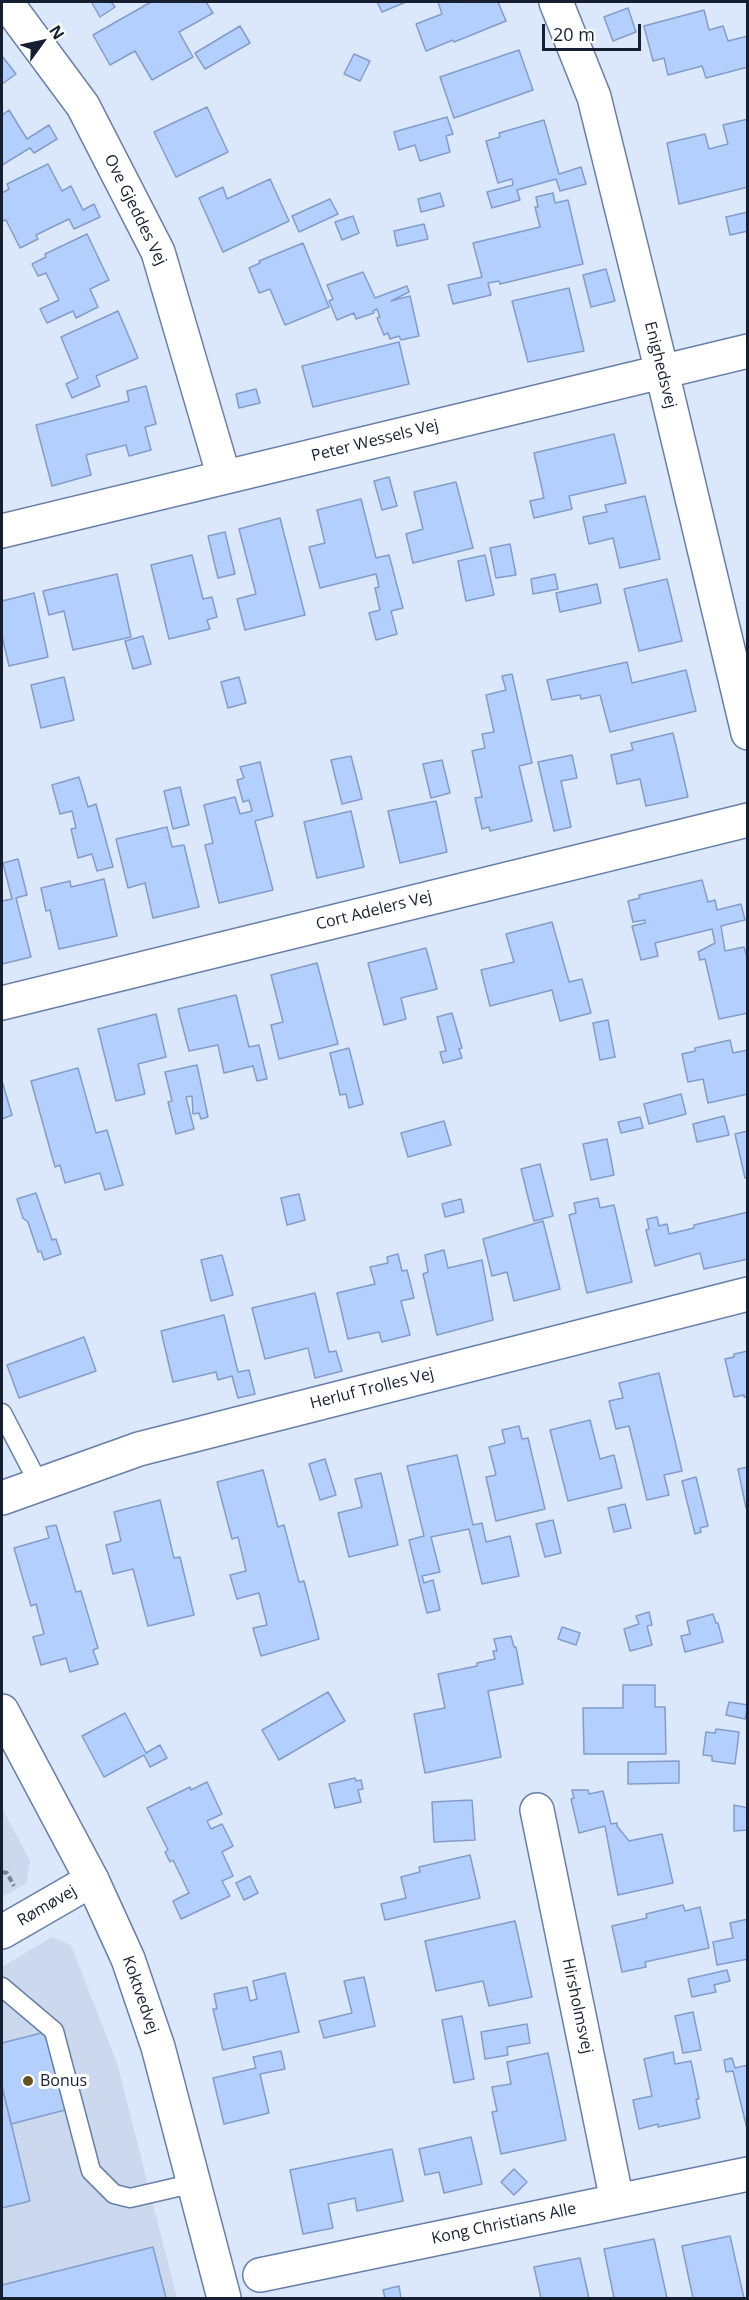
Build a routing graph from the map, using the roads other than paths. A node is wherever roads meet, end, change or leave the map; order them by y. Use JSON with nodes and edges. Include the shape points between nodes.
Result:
{"nodes":[{"id":1,"x":6,"y":2,"type":"edge"},
{"id":2,"x":556,"y":2,"type":"edge"},
{"id":3,"x":747,"y":351,"type":"edge"},
{"id":4,"x":662,"y":372,"type":"junction"},
{"id":5,"x":224,"y":477,"type":"junction"},
{"id":6,"x":2,"y":531,"type":"edge"},
{"id":7,"x":747,"y":733,"type":"edge"},
{"id":8,"x":747,"y":820,"type":"edge"},
{"id":9,"x":2,"y":1003,"type":"edge"},
{"id":10,"x":747,"y":1294,"type":"edge"},
{"id":11,"x":2,"y":1413,"type":"edge"},
{"id":12,"x":39,"y":1484,"type":"junction"},
{"id":13,"x":2,"y":1498,"type":"edge"},
{"id":14,"x":2,"y":1712,"type":"edge"},
{"id":15,"x":537,"y":1810,"type":"dead end"},
{"id":16,"x":92,"y":1880,"type":"junction"},
{"id":17,"x":2,"y":1932,"type":"edge"},
{"id":18,"x":2,"y":1987,"type":"edge"},
{"id":19,"x":747,"y":2174,"type":"edge"},
{"id":20,"x":195,"y":2183,"type":"junction"},
{"id":21,"x":617,"y":2201,"type":"junction"},
{"id":22,"x":260,"y":2275,"type":"dead end"},
{"id":23,"x":224,"y":2298,"type":"edge"}],
"edges":[{"from":1,"to":5,"type":"street","name":"Ove Gjeddes Vej","via":[[83,106],[158,252]]},
{"from":2,"to":4,"type":"street","name":"Enighedsvej","via":[[594,97]]},
{"from":3,"to":4,"type":"street","name":"Peter Wessels Vej"},
{"from":4,"to":5,"type":"street","name":"Peter Wessels Vej"},
{"from":4,"to":7,"type":"street","name":"Enighedsvej"},
{"from":5,"to":6,"type":"street","name":"Peter Wessels Vej"},
{"from":8,"to":9,"type":"street","name":"Cort Adelers Vej"},
{"from":10,"to":12,"type":"street","name":"Herluf Trolles Vej","via":[[139,1449]]},
{"from":11,"to":12,"type":"lane"},
{"from":12,"to":13,"type":"street","name":"Herluf Trolles Vej"},
{"from":14,"to":16,"type":"street","name":"Koktvedvej"},
{"from":15,"to":21,"type":"street","name":"Hirsholmsvej"},
{"from":16,"to":17,"type":"street","name":"Rømøvej"},
{"from":16,"to":20,"type":"street","name":"Koktvedvej","via":[[128,1959],[158,2047]]},
{"from":18,"to":20,"type":"lane","via":[[54,2031],[92,2172],[114,2194],[130,2198]]},
{"from":19,"to":21,"type":"street","name":"Kong Christians Alle"},
{"from":20,"to":23,"type":"street","name":"Koktvedvej"},
{"from":21,"to":22,"type":"street","name":"Kong Christians Alle"}]}
